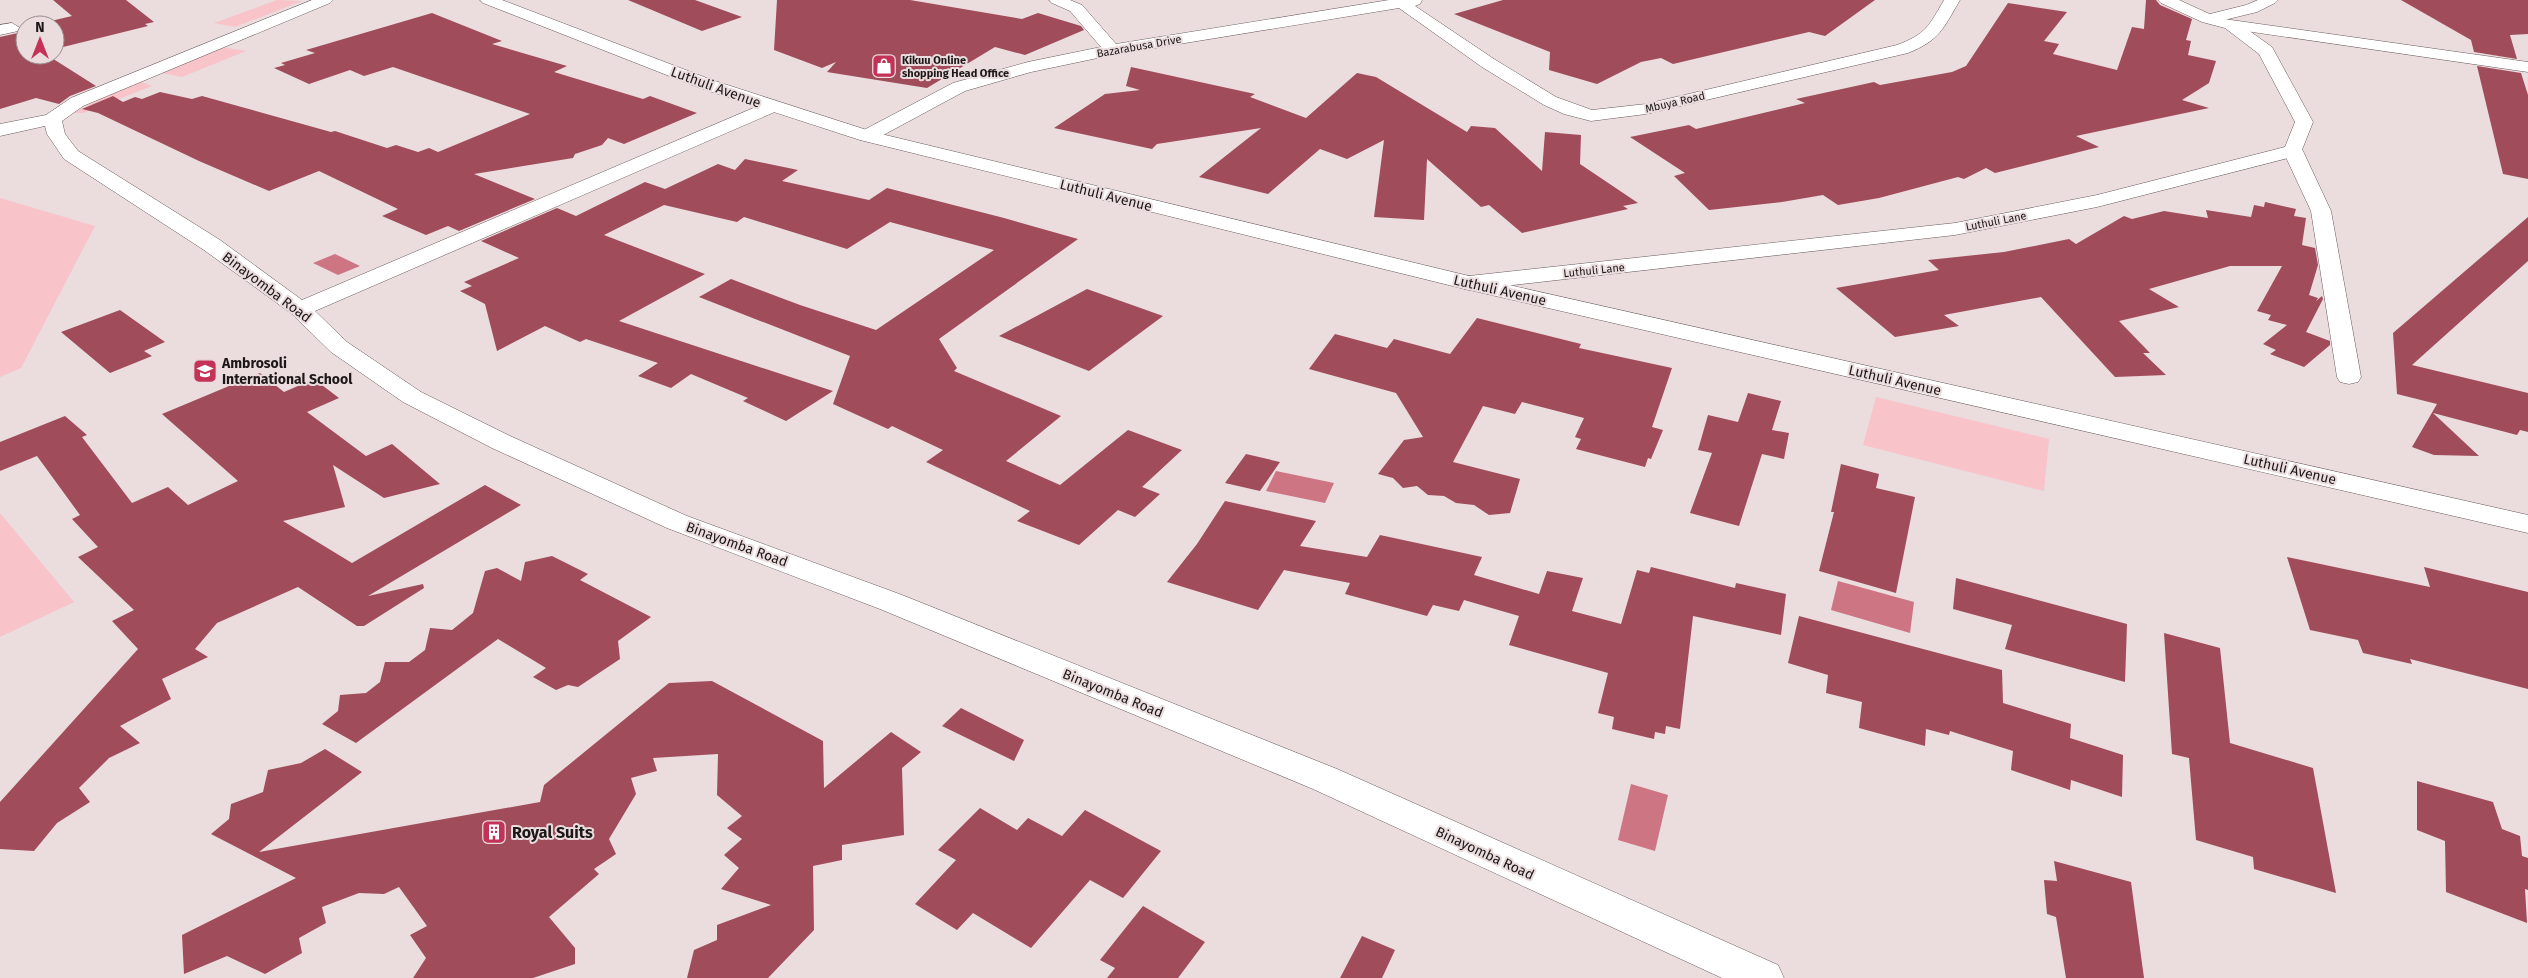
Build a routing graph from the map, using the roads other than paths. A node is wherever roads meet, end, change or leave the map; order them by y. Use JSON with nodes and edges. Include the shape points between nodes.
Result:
{"nodes":[{"id":1,"x":325,"y":0,"type":"edge"},
{"id":2,"x":488,"y":0,"type":"edge"},
{"id":3,"x":1057,"y":0,"type":"edge"},
{"id":4,"x":1423,"y":0,"type":"edge"},
{"id":5,"x":1952,"y":0,"type":"edge"},
{"id":6,"x":2166,"y":0,"type":"edge"},
{"id":7,"x":2270,"y":0,"type":"edge"},
{"id":8,"x":1400,"y":2,"type":"edge"},
{"id":9,"x":2208,"y":19,"type":"junction"},
{"id":10,"x":2231,"y":24,"type":"junction"},
{"id":11,"x":1112,"y":50,"type":"junction"},
{"id":12,"x":2528,"y":67,"type":"edge"},
{"id":13,"x":772,"y":106,"type":"junction"},
{"id":14,"x":52,"y":119,"type":"junction"},
{"id":15,"x":0,"y":130,"type":"edge"},
{"id":16,"x":867,"y":136,"type":"junction"},
{"id":17,"x":2292,"y":151,"type":"junction"},
{"id":18,"x":1469,"y":283,"type":"junction"},
{"id":19,"x":300,"y":309,"type":"junction"},
{"id":20,"x":2349,"y":377,"type":"dead end"},
{"id":21,"x":2528,"y":524,"type":"edge"},
{"id":22,"x":1764,"y":978,"type":"edge"}],
"edges":[{"from":1,"to":14,"type":"street","via":[[89,97]]},
{"from":2,"to":13,"type":"street","name":"Luthuli Avenue"},
{"from":3,"to":11,"type":"street","via":[[1076,8]]},
{"from":4,"to":8,"type":"street","name":"Bazarabusa Drive"},
{"from":5,"to":8,"type":"street","name":"Mbuya Road","via":[[1935,29],[1923,41],[1902,49],[1646,109],[1591,116],[1550,101]]},
{"from":6,"to":9,"type":"street"},
{"from":7,"to":9,"type":"street","via":[[2251,9]]},
{"from":8,"to":11,"type":"street","name":"Bazarabusa Drive"},
{"from":9,"to":10,"type":"street"},
{"from":10,"to":12,"type":"street"},
{"from":10,"to":17,"type":"street","via":[[2266,51],[2304,122]]},
{"from":11,"to":16,"type":"street","name":"Bazarabusa Drive","via":[[1028,67],[958,87]]},
{"from":13,"to":16,"type":"street","name":"Luthuli Avenue"},
{"from":13,"to":19,"type":"street"},
{"from":14,"to":15,"type":"street"},
{"from":14,"to":19,"type":"street","name":"Binayomba Road","via":[[56,134],[71,156],[212,245]]},
{"from":16,"to":18,"type":"street","name":"Luthuli Avenue"},
{"from":17,"to":18,"type":"street","name":"Luthuli Lane","via":[[2097,201],[1954,229]]},
{"from":17,"to":20,"type":"street","via":[[2321,211]]},
{"from":18,"to":21,"type":"street","name":"Luthuli Avenue"},
{"from":19,"to":22,"type":"street","name":"Binayomba Road","via":[[339,347],[412,397],[501,442],[677,522],[951,626],[1325,779]]}]}
